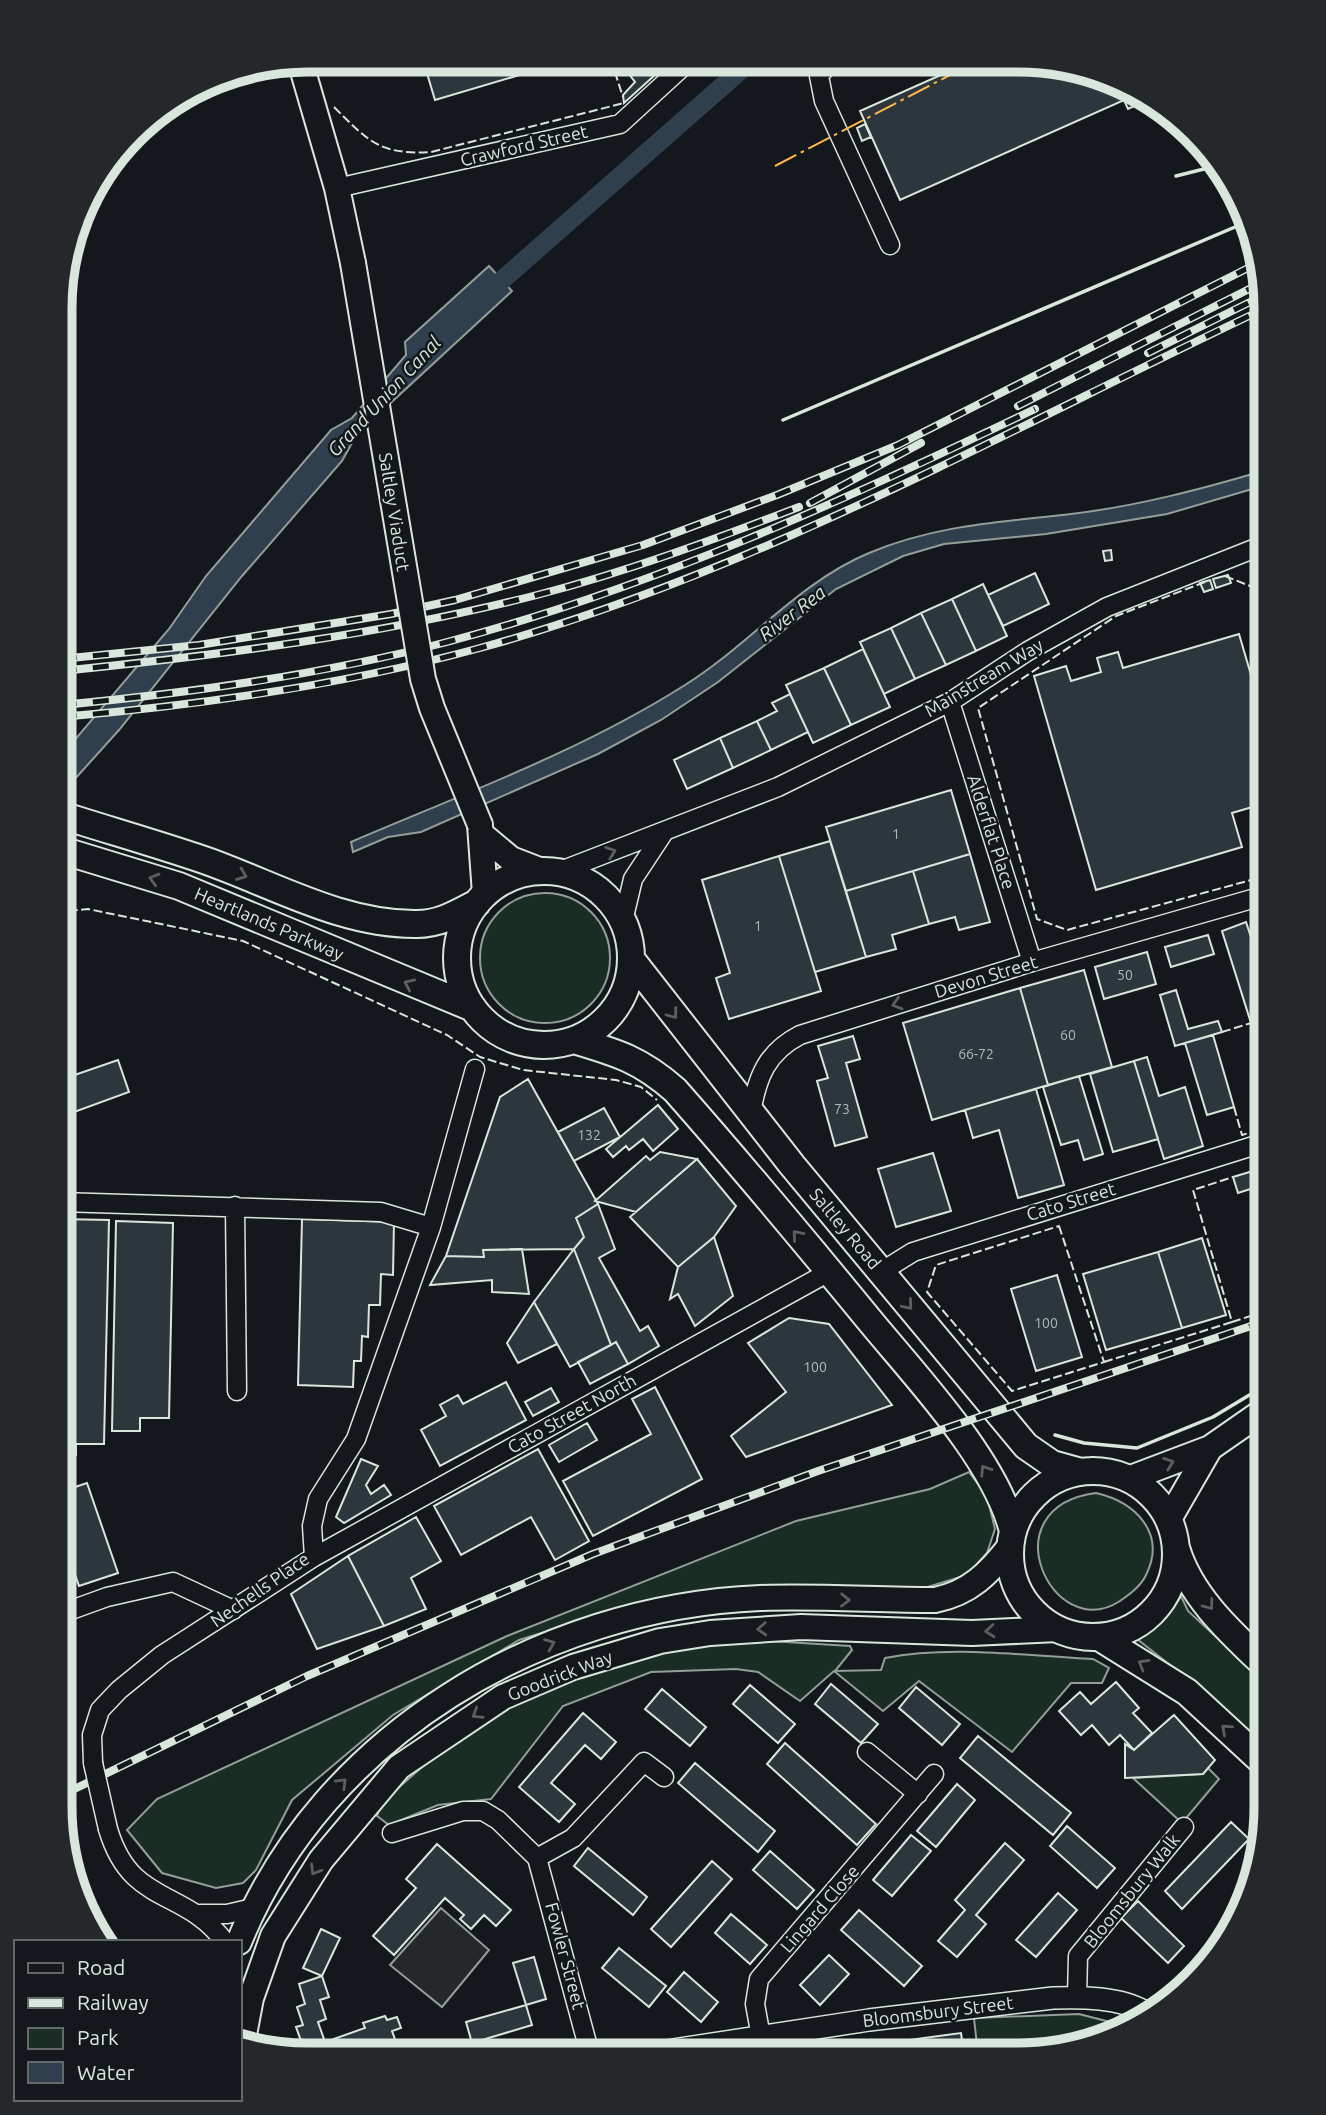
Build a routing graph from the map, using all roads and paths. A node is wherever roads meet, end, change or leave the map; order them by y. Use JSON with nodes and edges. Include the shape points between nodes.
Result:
{"nodes":[{"id":1,"x":303,"y":72,"type":"edge"},
{"id":2,"x":677,"y":72,"type":"edge"},
{"id":3,"x":822,"y":72,"type":"edge"},
{"id":4,"x":337,"y":188,"type":"junction"},
{"id":5,"x":890,"y":244,"type":"dead end"},
{"id":6,"x":1254,"y":549,"type":"edge"},
{"id":7,"x":950,"y":702,"type":"junction"},
{"id":8,"x":72,"y":818,"type":"edge"},
{"id":9,"x":481,"y":830,"type":"junction"},
{"id":10,"x":664,"y":832,"type":"junction"},
{"id":11,"x":72,"y":853,"type":"edge"},
{"id":12,"x":550,"y":871,"type":"junction"},
{"id":13,"x":481,"y":898,"type":"junction"},
{"id":14,"x":1254,"y":898,"type":"edge"},
{"id":15,"x":623,"y":920,"type":"junction"},
{"id":16,"x":631,"y":959,"type":"junction"},
{"id":17,"x":1032,"y":962,"type":"junction"},
{"id":18,"x":473,"y":1008,"type":"junction"},
{"id":19,"x":574,"y":1040,"type":"junction"},
{"id":20,"x":475,"y":1069,"type":"dead end"},
{"id":21,"x":751,"y":1113,"type":"junction"},
{"id":22,"x":1254,"y":1146,"type":"edge"},
{"id":23,"x":72,"y":1202,"type":"edge"},
{"id":24,"x":235,"y":1206,"type":"junction"},
{"id":25,"x":431,"y":1227,"type":"junction"},
{"id":26,"x":830,"y":1272,"type":"junction"},
{"id":27,"x":881,"y":1272,"type":"junction"},
{"id":28,"x":236,"y":1391,"type":"dead end"},
{"id":29,"x":1254,"y":1417,"type":"edge"},
{"id":30,"x":1210,"y":1448,"type":"junction"},
{"id":31,"x":1081,"y":1472,"type":"junction"},
{"id":32,"x":1128,"y":1479,"type":"junction"},
{"id":33,"x":1169,"y":1519,"type":"junction"},
{"id":34,"x":1012,"y":1539,"type":"junction"},
{"id":35,"x":1176,"y":1546,"type":"junction"},
{"id":36,"x":314,"y":1557,"type":"junction"},
{"id":37,"x":72,"y":1610,"type":"edge"},
{"id":38,"x":233,"y":1610,"type":"junction"},
{"id":39,"x":1058,"y":1629,"type":"junction"},
{"id":40,"x":1098,"y":1637,"type":"junction"},
{"id":41,"x":1254,"y":1655,"type":"edge"},
{"id":42,"x":867,"y":1752,"type":"dead end"},
{"id":43,"x":1254,"y":1754,"type":"edge"},
{"id":44,"x":934,"y":1774,"type":"dead end"},
{"id":45,"x":664,"y":1777,"type":"dead end"},
{"id":46,"x":918,"y":1794,"type":"junction"},
{"id":47,"x":1184,"y":1827,"type":"dead end"},
{"id":48,"x":392,"y":1833,"type":"dead end"},
{"id":49,"x":537,"y":1858,"type":"junction"},
{"id":50,"x":253,"y":1908,"type":"junction"},
{"id":51,"x":200,"y":1914,"type":"junction"},
{"id":52,"x":223,"y":1940,"type":"edge"},
{"id":53,"x":240,"y":1940,"type":"edge"},
{"id":54,"x":1077,"y":1997,"type":"junction"},
{"id":55,"x":1140,"y":2009,"type":"edge"},
{"id":56,"x":244,"y":2034,"type":"edge"},
{"id":57,"x":761,"y":2037,"type":"junction"},
{"id":58,"x":587,"y":2043,"type":"edge"},
{"id":59,"x":721,"y":2043,"type":"edge"}],
"edges":[{"from":1,"to":4,"type":"main road","name":"Saltley Viaduct"},
{"from":2,"to":4,"type":"street","name":"Crawford Street","via":[[620,124]]},
{"from":3,"to":5,"type":"street","via":[[824,101]]},
{"from":4,"to":9,"type":"main road","name":"Saltley Viaduct","bridge":true,"via":[[423,679]]},
{"from":6,"to":7,"type":"street","name":"Mainstream Way","via":[[1107,607]]},
{"from":7,"to":10,"type":"street","name":"Mainstream Way","via":[[778,787]]},
{"from":7,"to":17,"type":"street","name":"Alderflat Place"},
{"from":8,"to":13,"type":"main road","name":"Heartlands Parkway","one_way":true,"via":[[203,860],[341,913],[421,924],[448,918]]},
{"from":9,"to":12,"type":"main road","name":"Saltley Viaduct","via":[[511,859]]},
{"from":9,"to":13,"type":"main road","name":"Saltley Viaduct"},
{"from":12,"to":10,"type":"street","name":"Mainstream Way","one_way":true},
{"from":10,"to":15,"type":"street","via":[[633,879]]},
{"from":18,"to":11,"type":"main road","name":"Heartlands Parkway","one_way":true,"via":[[180,886]]},
{"from":12,"to":13,"type":"main road","via":[[502,882]]},
{"from":12,"to":15,"type":"main road","via":[[584,881],[607,898]]},
{"from":13,"to":18,"type":"main road","via":[[463,927],[457,955],[461,983]]},
{"from":14,"to":17,"type":"street","name":"Devon Street"},
{"from":15,"to":16,"type":"main road"},
{"from":16,"to":19,"type":"main road","via":[[627,985],[615,1009],[597,1028]]},
{"from":16,"to":21,"type":"main road","name":"Saltley Road","one_way":true},
{"from":17,"to":21,"type":"street","name":"Devon Street","one_way":true,"via":[[784,1043],[768,1058],[758,1079]]},
{"from":18,"to":19,"type":"main road","via":[[493,1028],[518,1041],[546,1045]]},
{"from":26,"to":19,"type":"main road","one_way":true,"via":[[676,1090],[650,1068]]},
{"from":20,"to":25,"type":"street","name":"Nechells Place"},
{"from":21,"to":27,"type":"main road","name":"Saltley Road"},
{"from":22,"to":27,"type":"street","name":"Cato Street","via":[[913,1252]]},
{"from":23,"to":24,"type":"street"},
{"from":24,"to":25,"type":"street","via":[[381,1212]]},
{"from":24,"to":28,"type":"street"},
{"from":25,"to":36,"type":"street","name":"Nechells Place","via":[[356,1439],[318,1499],[312,1526]]},
{"from":34,"to":26,"type":"main road","one_way":true,"via":[[1006,1503],[967,1442]]},
{"from":26,"to":36,"type":"street","name":"Cato Street North"},
{"from":27,"to":31,"type":"main road","name":"Saltley Road","one_way":true,"via":[[1026,1446],[1052,1464]]},
{"from":29,"to":30,"type":"main road"},
{"from":32,"to":30,"type":"main road","one_way":true},
{"from":30,"to":33,"type":"main road"},
{"from":31,"to":32,"type":"main road","via":[[1105,1472]]},
{"from":31,"to":34,"type":"main road","via":[[1058,1478],[1038,1491],[1023,1510]]},
{"from":32,"to":33,"type":"main road","via":[[1145,1489]]},
{"from":33,"to":35,"type":"main road"},
{"from":34,"to":39,"type":"main road","via":[[1012,1572],[1021,1595],[1037,1615]]},
{"from":50,"to":34,"type":"main road","name":"Goodrick Way","one_way":true,"via":[[295,1841],[334,1791],[384,1741],[493,1668],[625,1619],[693,1606],[760,1598],[952,1597],[971,1589]]},
{"from":35,"to":40,"type":"main road","via":[[1174,1573],[1156,1607],[1124,1631]]},
{"from":35,"to":41,"type":"main road","one_way":true,"via":[[1190,1581],[1227,1629]]},
{"from":36,"to":38,"type":"street","name":"Nechells Place"},
{"from":37,"to":38,"type":"street","via":[[173,1582]]},
{"from":38,"to":51,"type":"street","name":"Nechells Place","bridge":true,"via":[[162,1655],[100,1710],[92,1735],[93,1763],[114,1850],[130,1875],[153,1892]]},
{"from":39,"to":40,"type":"main road"},
{"from":39,"to":56,"type":"main road","name":"Goodrick Way","one_way":true,"via":[[972,1633],[801,1627],[710,1633],[660,1641],[573,1667],[503,1697],[399,1767],[328,1850],[273,1936],[251,1998]]},
{"from":43,"to":40,"type":"main road","one_way":true,"via":[[1187,1692]]},
{"from":42,"to":46,"type":"street"},
{"from":44,"to":46,"type":"street","name":"Lingard Close"},
{"from":45,"to":49,"type":"street","via":[[644,1762],[572,1838]]},
{"from":46,"to":57,"type":"street","name":"Lingard Close","via":[[759,1979],[755,2004]]},
{"from":47,"to":54,"type":"street","name":"Bloomsbury Walk","via":[[1078,1956]]},
{"from":48,"to":49,"type":"street","via":[[463,1811],[483,1811]]},
{"from":49,"to":58,"type":"street","name":"Fowler Street"},
{"from":50,"to":51,"type":"street","name":"Nechells Place"},
{"from":50,"to":53,"type":"main road","name":"Goodrick Way"},
{"from":51,"to":52,"type":"street","name":"Nechells Place"},
{"from":54,"to":55,"type":"street","name":"Bloomsbury Street"},
{"from":54,"to":57,"type":"street","name":"Bloomsbury Street"},
{"from":57,"to":59,"type":"street","name":"Bloomsbury Street"}]}
